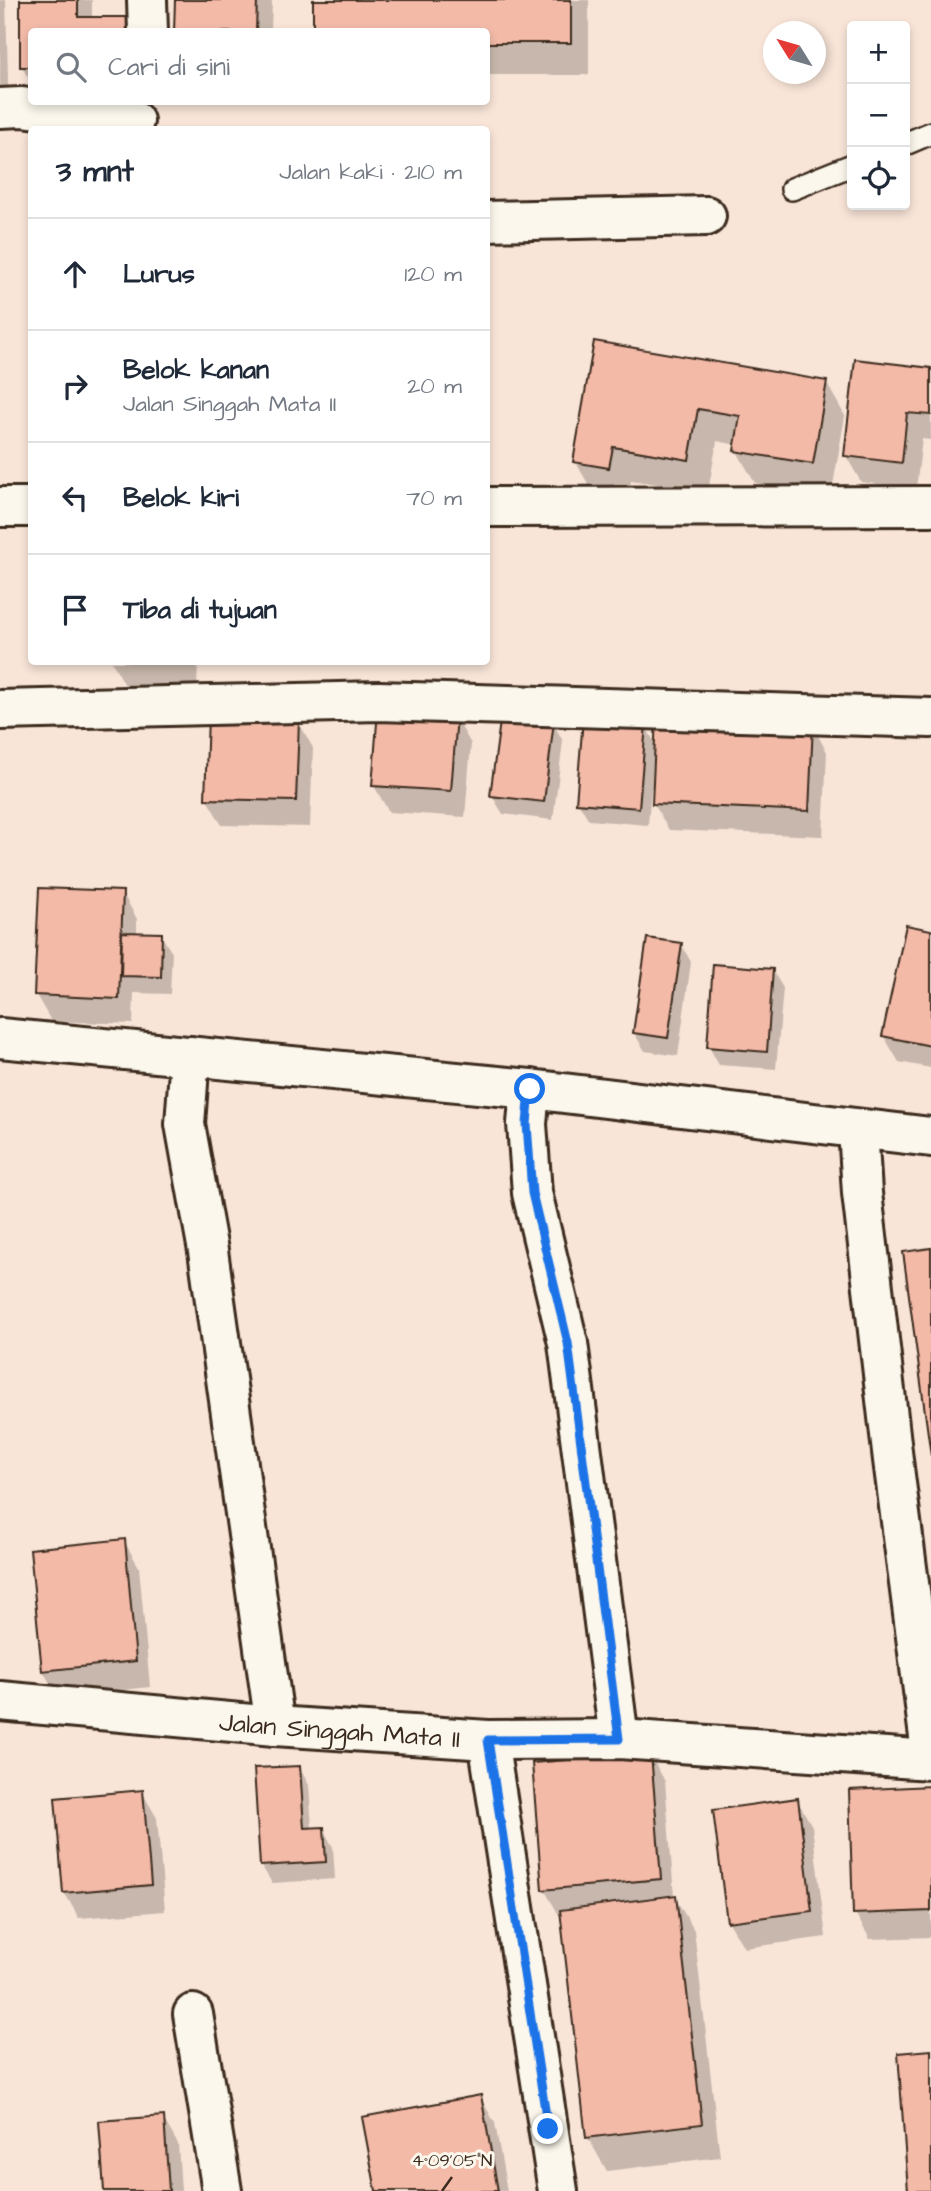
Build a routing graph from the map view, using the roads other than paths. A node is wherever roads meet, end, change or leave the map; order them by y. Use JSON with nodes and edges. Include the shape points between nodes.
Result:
{"nodes":[{"id":1,"x":147,"y":0,"type":"edge"},
{"id":2,"x":148,"y":28,"type":"edge"},
{"id":3,"x":0,"y":108,"type":"edge"},
{"id":4,"x":136,"y":117,"type":"edge"},
{"id":5,"x":931,"y":133,"type":"edge"},
{"id":6,"x":910,"y":142,"type":"edge"},
{"id":7,"x":847,"y":167,"type":"edge"},
{"id":8,"x":792,"y":190,"type":"dead end"},
{"id":9,"x":706,"y":216,"type":"dead end"},
{"id":10,"x":490,"y":221,"type":"edge"},
{"id":11,"x":931,"y":506,"type":"edge"},
{"id":12,"x":0,"y":507,"type":"edge"},
{"id":13,"x":28,"y":507,"type":"edge"},
{"id":14,"x":490,"y":507,"type":"edge"},
{"id":15,"x":0,"y":710,"type":"edge"},
{"id":16,"x":931,"y":718,"type":"edge"},
{"id":17,"x":0,"y":1038,"type":"edge"},
{"id":18,"x":187,"y":1089,"type":"junction"},
{"id":19,"x":528,"y":1124,"type":"junction"},
{"id":20,"x":931,"y":1137,"type":"edge"},
{"id":21,"x":860,"y":1141,"type":"junction"},
{"id":22,"x":0,"y":1701,"type":"edge"},
{"id":23,"x":275,"y":1726,"type":"junction"},
{"id":24,"x":619,"y":1739,"type":"junction"},
{"id":25,"x":488,"y":1740,"type":"junction"},
{"id":26,"x":931,"y":1752,"type":"edge"},
{"id":27,"x":931,"y":1760,"type":"edge"},
{"id":28,"x":194,"y":2014,"type":"dead end"},
{"id":29,"x":222,"y":2191,"type":"edge"},
{"id":30,"x":558,"y":2191,"type":"edge"}],
"edges":[{"from":1,"to":2,"type":"street"},
{"from":3,"to":4,"type":"street"},
{"from":5,"to":6,"type":"lane"},
{"from":7,"to":8,"type":"lane"},
{"from":9,"to":10,"type":"street"},
{"from":11,"to":14,"type":"street"},
{"from":12,"to":13,"type":"street"},
{"from":15,"to":16,"type":"street","via":[[379,701]]},
{"from":17,"to":18,"type":"street"},
{"from":18,"to":19,"type":"street"},
{"from":18,"to":23,"type":"street"},
{"from":19,"to":21,"type":"street"},
{"from":19,"to":24,"type":"street","via":[[532,1193],[568,1343]]},
{"from":20,"to":21,"type":"street"},
{"from":21,"to":26,"type":"street","via":[[862,1193]]},
{"from":22,"to":23,"type":"street","name":"Jalan Singgah Mata II"},
{"from":23,"to":25,"type":"street","name":"Jalan Singgah Mata II"},
{"from":24,"to":25,"type":"street","name":"Jalan Singgah Mata II"},
{"from":24,"to":27,"type":"street","name":"Jalan Singgah Mata II"},
{"from":25,"to":30,"type":"street"},
{"from":28,"to":29,"type":"street"}]}
